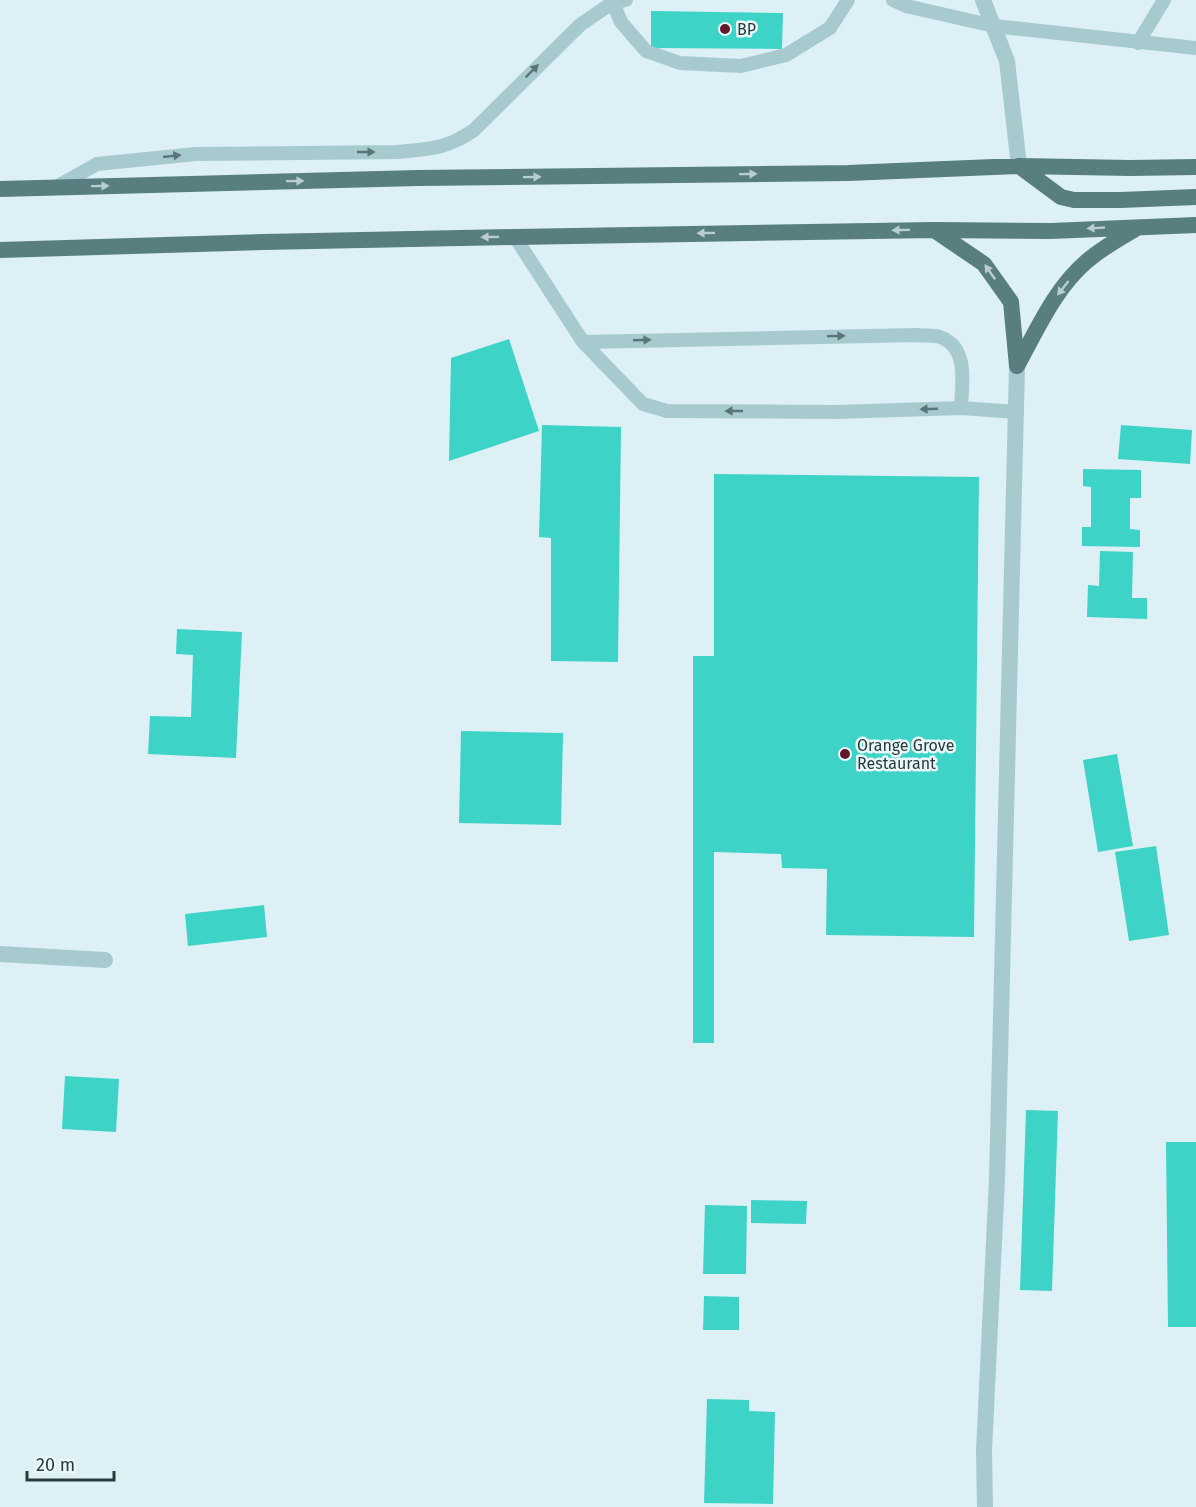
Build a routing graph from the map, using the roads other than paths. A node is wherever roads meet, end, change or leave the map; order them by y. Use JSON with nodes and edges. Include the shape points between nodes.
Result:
{"nodes":[{"id":1,"x":849,"y":0,"type":"edge"},
{"id":2,"x":893,"y":0,"type":"edge"},
{"id":3,"x":983,"y":0,"type":"edge"},
{"id":4,"x":1164,"y":0,"type":"edge"},
{"id":5,"x":616,"y":1,"type":"edge"},
{"id":6,"x":994,"y":26,"type":"junction"},
{"id":7,"x":1138,"y":42,"type":"junction"},
{"id":8,"x":1196,"y":48,"type":"edge"},
{"id":9,"x":1019,"y":166,"type":"junction"},
{"id":10,"x":1196,"y":167,"type":"edge"},
{"id":11,"x":56,"y":187,"type":"junction"},
{"id":12,"x":0,"y":189,"type":"edge"},
{"id":13,"x":1196,"y":197,"type":"edge"},
{"id":14,"x":1196,"y":225,"type":"edge"},
{"id":15,"x":1141,"y":226,"type":"junction"},
{"id":16,"x":934,"y":230,"type":"junction"},
{"id":17,"x":515,"y":237,"type":"junction"},
{"id":18,"x":0,"y":250,"type":"edge"},
{"id":19,"x":583,"y":342,"type":"junction"},
{"id":20,"x":1017,"y":366,"type":"junction"},
{"id":21,"x":961,"y":408,"type":"junction"},
{"id":22,"x":1017,"y":412,"type":"junction"},
{"id":23,"x":0,"y":954,"type":"edge"},
{"id":24,"x":105,"y":960,"type":"dead end"},
{"id":25,"x":985,"y":1507,"type":"edge"}],
"edges":[{"from":1,"to":5,"type":"lane","via":[[830,28],[786,55],[741,66],[680,63],[646,51],[621,21]]},
{"from":2,"to":6,"type":"lane"},
{"from":3,"to":6,"type":"street"},
{"from":4,"to":7,"type":"lane"},
{"from":11,"to":5,"type":"lane","one_way":true,"via":[[97,164],[196,154],[397,152],[458,142],[580,25]]},
{"from":6,"to":7,"type":"lane"},
{"from":6,"to":9,"type":"street","via":[[1007,61]]},
{"from":7,"to":8,"type":"lane"},
{"from":9,"to":10,"type":"main road"},
{"from":11,"to":9,"type":"main road","one_way":true,"via":[[848,173]]},
{"from":9,"to":13,"type":"main road","via":[[1061,197],[1074,200]]},
{"from":11,"to":12,"type":"main road"},
{"from":14,"to":15,"type":"main road"},
{"from":15,"to":16,"type":"main road","one_way":true,"via":[[1051,231]]},
{"from":15,"to":20,"type":"main road","one_way":true,"via":[[1107,246],[1067,283],[1050,305]]},
{"from":16,"to":17,"type":"main road","one_way":true},
{"from":20,"to":16,"type":"main road","one_way":true,"via":[[1011,302],[984,264]]},
{"from":17,"to":18,"type":"main road","one_way":true},
{"from":17,"to":19,"type":"lane"},
{"from":21,"to":19,"type":"lane","one_way":true,"via":[[667,411],[643,404]]},
{"from":19,"to":21,"type":"lane","one_way":true,"via":[[940,337],[960,354]]},
{"from":20,"to":22,"type":"street"},
{"from":21,"to":22,"type":"lane"},
{"from":22,"to":25,"type":"street"},
{"from":23,"to":24,"type":"street"}]}
